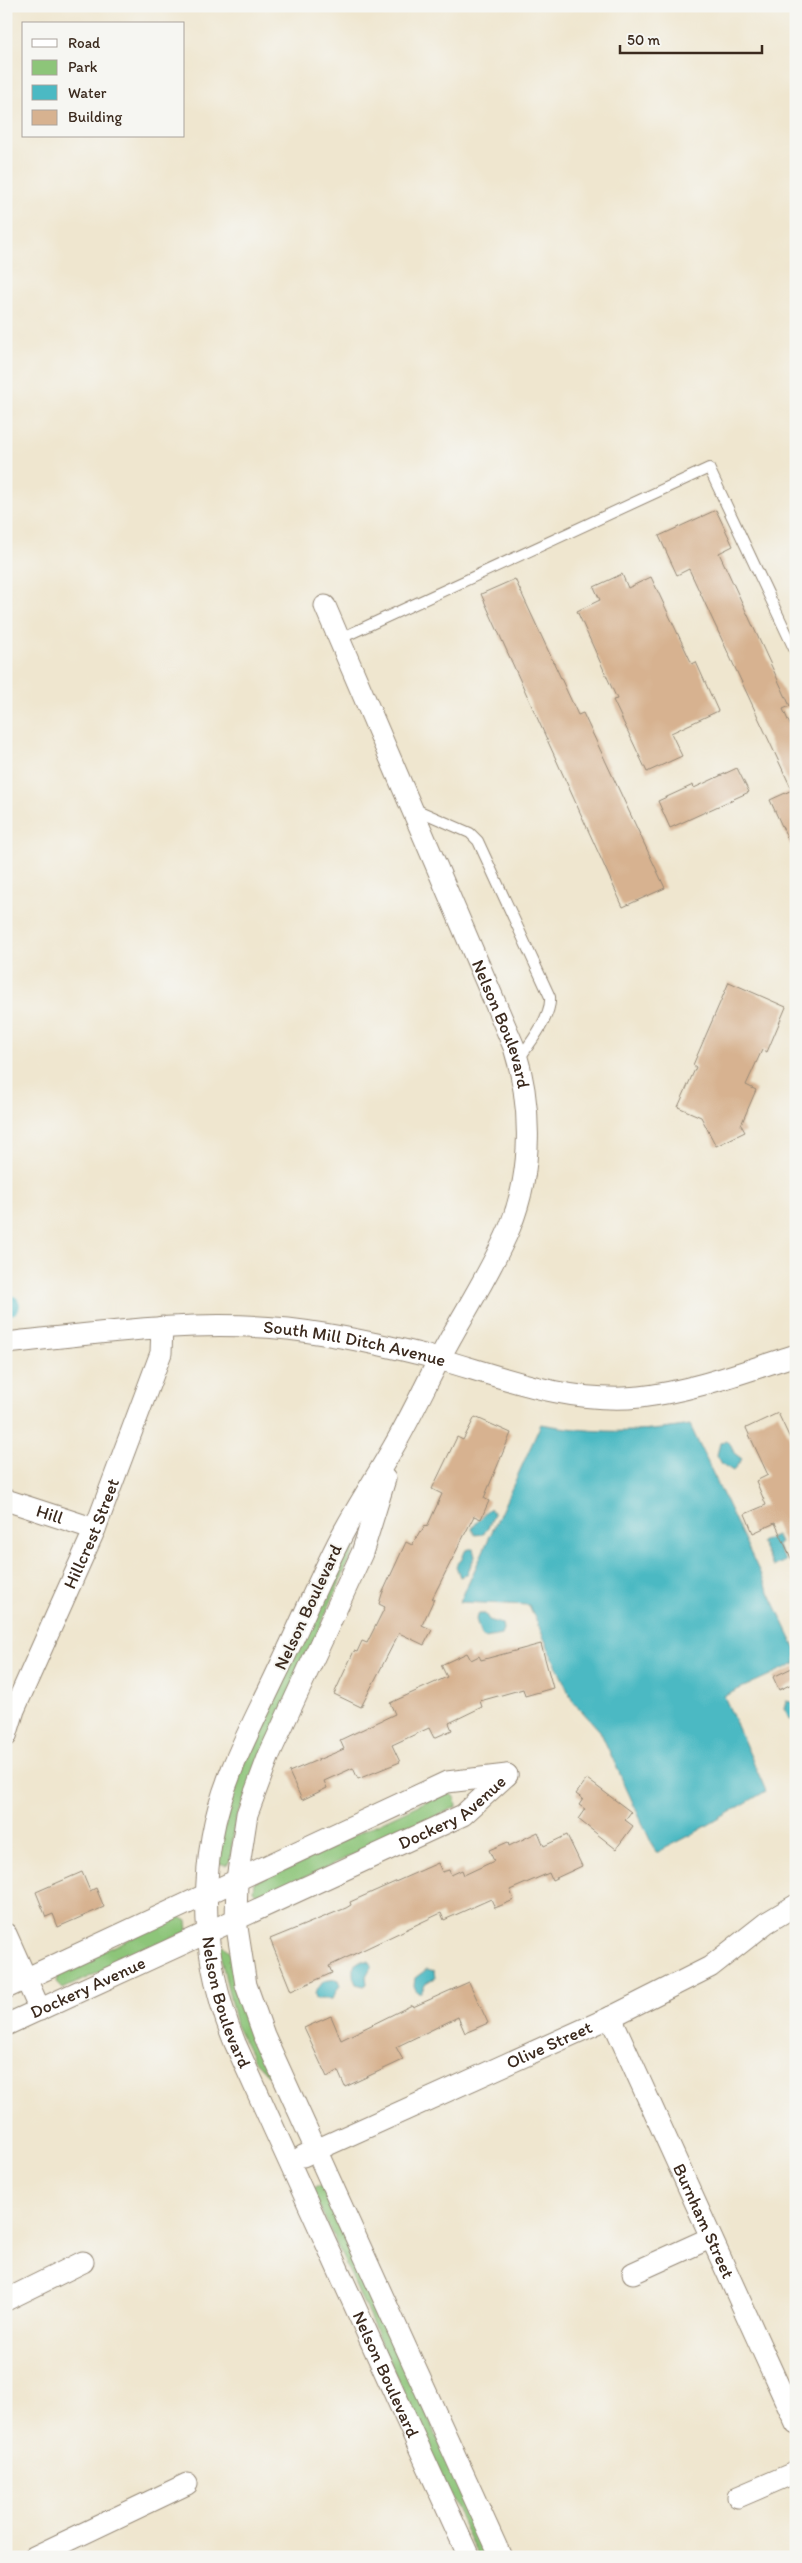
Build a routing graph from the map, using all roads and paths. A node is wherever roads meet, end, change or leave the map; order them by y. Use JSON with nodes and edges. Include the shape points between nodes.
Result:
{"nodes":[{"id":1,"x":325,"y":606,"type":"dead end"},
{"id":2,"x":339,"y":639,"type":"junction"},
{"id":3,"x":796,"y":653,"type":"edge"},
{"id":4,"x":414,"y":809,"type":"junction"},
{"id":5,"x":518,"y":1061,"type":"junction"},
{"id":6,"x":162,"y":1327,"type":"junction"},
{"id":7,"x":6,"y":1343,"type":"edge"},
{"id":8,"x":796,"y":1355,"type":"edge"},
{"id":9,"x":439,"y":1359,"type":"junction"},
{"id":10,"x":396,"y":1443,"type":"junction"},
{"id":11,"x":6,"y":1500,"type":"edge"},
{"id":12,"x":95,"y":1529,"type":"junction"},
{"id":13,"x":6,"y":1736,"type":"edge"},
{"id":14,"x":237,"y":1880,"type":"junction"},
{"id":15,"x":206,"y":1895,"type":"junction"},
{"id":16,"x":796,"y":1905,"type":"edge"},
{"id":17,"x":236,"y":1921,"type":"junction"},
{"id":18,"x":6,"y":1934,"type":"edge"},
{"id":19,"x":206,"y":1934,"type":"junction"},
{"id":20,"x":16,"y":1983,"type":"edge"},
{"id":21,"x":40,"y":2010,"type":"junction"},
{"id":22,"x":611,"y":2018,"type":"junction"},
{"id":23,"x":6,"y":2025,"type":"edge"},
{"id":24,"x":316,"y":2151,"type":"junction"},
{"id":25,"x":289,"y":2162,"type":"junction"},
{"id":26,"x":710,"y":2238,"type":"junction"},
{"id":27,"x":83,"y":2262,"type":"dead end"},
{"id":28,"x":633,"y":2273,"type":"dead end"},
{"id":29,"x":6,"y":2300,"type":"edge"},
{"id":30,"x":796,"y":2424,"type":"edge"},
{"id":31,"x":796,"y":2472,"type":"edge"},
{"id":32,"x":187,"y":2484,"type":"dead end"},
{"id":33,"x":738,"y":2498,"type":"dead end"},
{"id":34,"x":34,"y":2557,"type":"edge"},
{"id":35,"x":469,"y":2557,"type":"edge"},
{"id":36,"x":501,"y":2557,"type":"edge"}],
"edges":[{"from":1,"to":2,"type":"street","name":"Nelson Boulevard"},
{"from":2,"to":3,"type":"lane","via":[[709,468]]},
{"from":2,"to":4,"type":"street","name":"Nelson Boulevard"},
{"from":4,"to":5,"type":"street","name":"Nelson Boulevard"},
{"from":4,"to":5,"type":"lane","via":[[470,833],[478,841],[550,997],[549,1009]]},
{"from":5,"to":9,"type":"street","name":"Nelson Boulevard","via":[[527,1136],[519,1202],[498,1254]]},
{"from":6,"to":7,"type":"street","name":"South Mill Ditch Avenue"},
{"from":6,"to":9,"type":"street","name":"South Mill Ditch Avenue","via":[[217,1325],[290,1330]]},
{"from":6,"to":12,"type":"street","name":"Hillcrest Street","via":[[161,1353]]},
{"from":8,"to":9,"type":"street","name":"South Mill Ditch Avenue","via":[[698,1386],[639,1397],[582,1396],[522,1385]]},
{"from":9,"to":10,"type":"street","name":"Nelson Boulevard"},
{"from":10,"to":14,"type":"street","name":"Nelson Boulevard","via":[[362,1553],[254,1790],[242,1834]]},
{"from":10,"to":15,"type":"street","name":"Nelson Boulevard","via":[[342,1535],[227,1781],[212,1838]]},
{"from":11,"to":12,"type":"street","name":"Hill"},
{"from":12,"to":13,"type":"street","name":"Hillcrest Street","via":[[14,1710]]},
{"from":14,"to":15,"type":"street","name":"Dockery Avenue"},
{"from":14,"to":17,"type":"street","name":"Nelson Boulevard"},
{"from":14,"to":17,"type":"street","name":"Dockery Avenue","via":[[448,1782],[507,1775],[463,1815]]},
{"from":15,"to":19,"type":"street","name":"Nelson Boulevard"},
{"from":15,"to":20,"type":"street","name":"Dockery Avenue"},
{"from":16,"to":22,"type":"street","name":"Olive Street","via":[[766,1923],[710,1967]]},
{"from":17,"to":19,"type":"street","name":"Dockery Avenue"},
{"from":17,"to":24,"type":"street","name":"Nelson Boulevard","via":[[241,1965],[254,2010]]},
{"from":18,"to":20,"type":"street"},
{"from":19,"to":21,"type":"street","name":"Dockery Avenue"},
{"from":19,"to":25,"type":"street","name":"Nelson Boulevard","via":[[217,1993],[228,2026]]},
{"from":20,"to":21,"type":"street"},
{"from":21,"to":23,"type":"street","name":"Dockery Avenue"},
{"from":22,"to":24,"type":"street","name":"Olive Street"},
{"from":22,"to":26,"type":"street","name":"Burnham Street"},
{"from":24,"to":25,"type":"street","name":"Olive Street"},
{"from":24,"to":36,"type":"street","name":"Nelson Boulevard"},
{"from":25,"to":35,"type":"street","name":"Nelson Boulevard"},
{"from":26,"to":28,"type":"street"},
{"from":26,"to":30,"type":"street","name":"Burnham Street"},
{"from":27,"to":29,"type":"street"},
{"from":31,"to":33,"type":"street"},
{"from":32,"to":34,"type":"street"}]}
